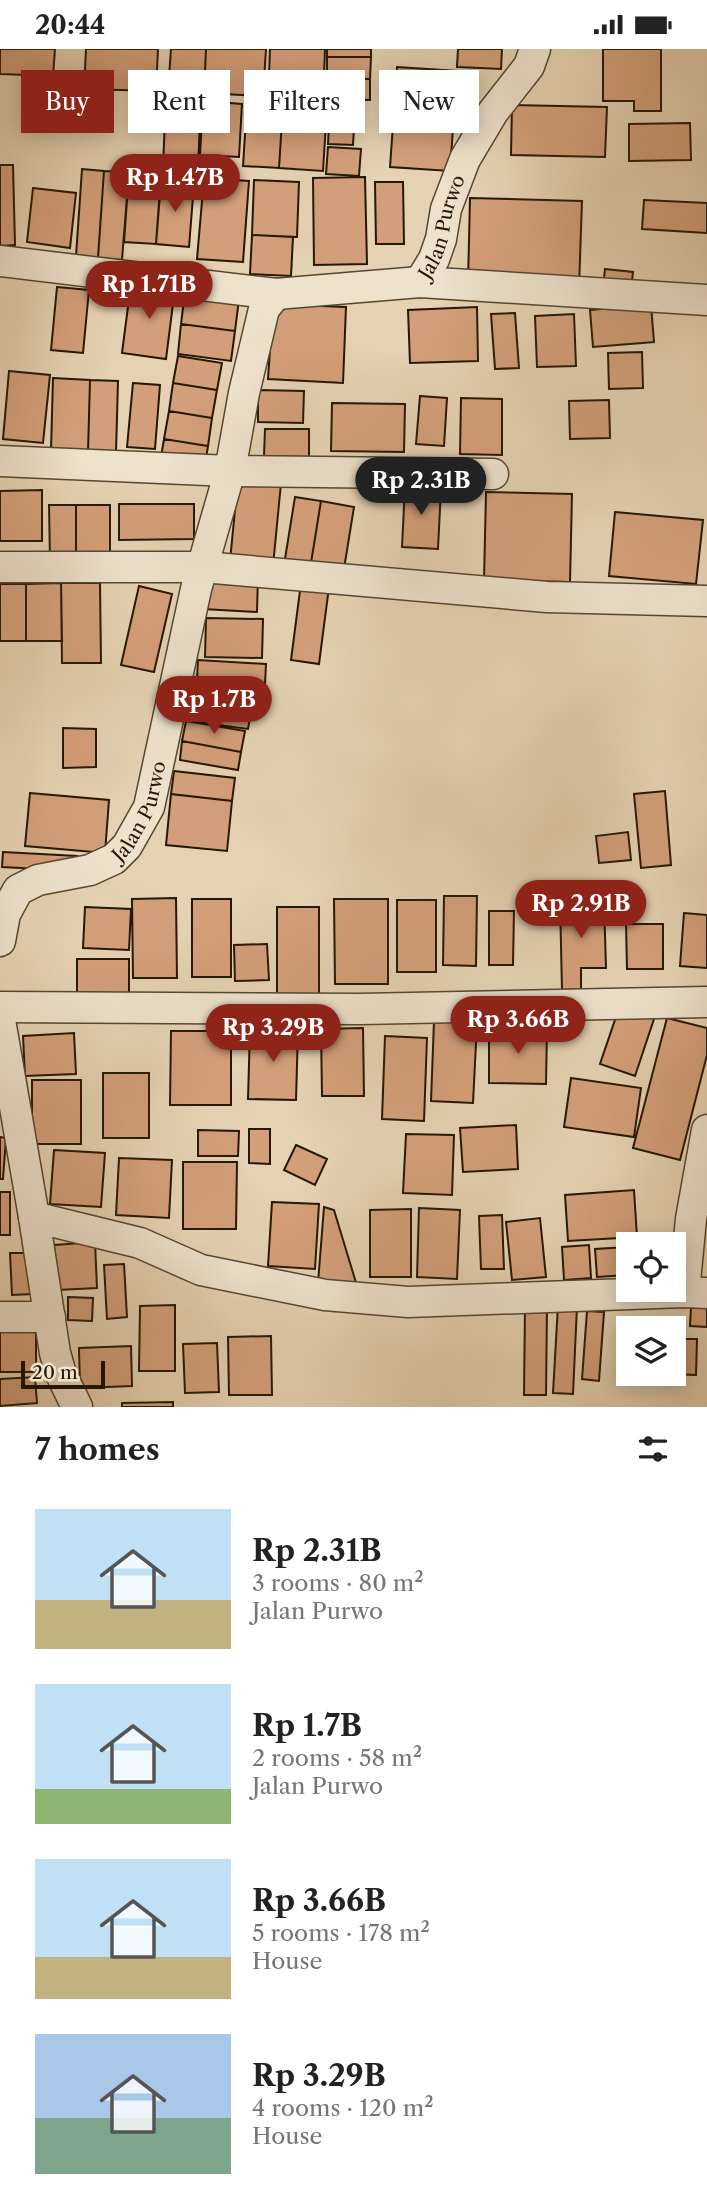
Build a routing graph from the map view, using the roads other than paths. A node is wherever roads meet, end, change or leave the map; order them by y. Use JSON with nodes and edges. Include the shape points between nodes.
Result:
{"nodes":[{"id":1,"x":535,"y":49,"type":"edge"},
{"id":2,"x":0,"y":261,"type":"edge"},
{"id":3,"x":420,"y":282,"type":"junction"},
{"id":4,"x":276,"y":294,"type":"junction"},
{"id":5,"x":707,"y":300,"type":"edge"},
{"id":6,"x":0,"y":461,"type":"edge"},
{"id":7,"x":230,"y":471,"type":"junction"},
{"id":8,"x":493,"y":474,"type":"dead end"},
{"id":9,"x":0,"y":566,"type":"edge"},
{"id":10,"x":203,"y":567,"type":"junction"},
{"id":11,"x":707,"y":601,"type":"edge"},
{"id":12,"x":0,"y":941,"type":"edge"},
{"id":13,"x":707,"y":1002,"type":"edge"},
{"id":14,"x":0,"y":1007,"type":"edge"},
{"id":15,"x":0,"y":1020,"type":"edge"},
{"id":16,"x":707,"y":1130,"type":"edge"},
{"id":17,"x":34,"y":1217,"type":"junction"},
{"id":18,"x":696,"y":1293,"type":"edge"},
{"id":19,"x":0,"y":1317,"type":"edge"},
{"id":20,"x":50,"y":1317,"type":"junction"},
{"id":21,"x":77,"y":1407,"type":"edge"}],
"edges":[{"from":1,"to":3,"type":"street","name":"Jalan Purwo","via":[[529,66],[493,112],[465,159],[434,259]]},
{"from":2,"to":4,"type":"street","name":"Jalan Purwo"},
{"from":3,"to":4,"type":"street","name":"Jalan Purwo"},
{"from":3,"to":5,"type":"street"},
{"from":4,"to":7,"type":"street","via":[[264,309]]},
{"from":6,"to":7,"type":"street"},
{"from":7,"to":8,"type":"street"},
{"from":7,"to":10,"type":"street"},
{"from":9,"to":10,"type":"street"},
{"from":10,"to":11,"type":"street","via":[[547,597]]},
{"from":10,"to":12,"type":"street","name":"Jalan Purwo","via":[[149,807],[127,846],[114,859],[18,890],[5,914]]},
{"from":13,"to":14,"type":"street","via":[[360,1009]]},
{"from":15,"to":17,"type":"street"},
{"from":16,"to":18,"type":"street","via":[[691,1219]]},
{"from":17,"to":18,"type":"street","via":[[140,1243],[201,1270],[325,1295],[408,1302]]},
{"from":17,"to":20,"type":"street"},
{"from":19,"to":20,"type":"street"},
{"from":20,"to":21,"type":"street","via":[[61,1374]]}]}
